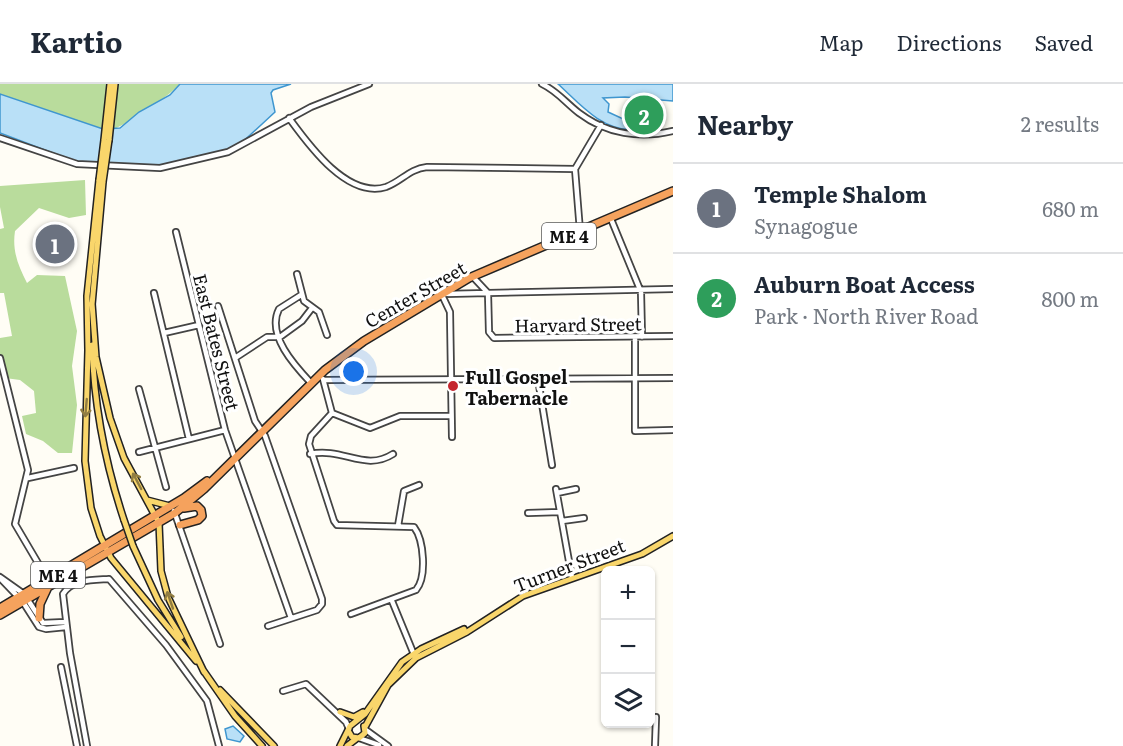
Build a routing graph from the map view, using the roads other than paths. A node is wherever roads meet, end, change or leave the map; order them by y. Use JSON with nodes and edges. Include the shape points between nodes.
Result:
{"nodes":[{"id":1,"x":110,"y":84,"type":"edge"},
{"id":2,"x":115,"y":84,"type":"edge"},
{"id":3,"x":369,"y":84,"type":"edge"},
{"id":4,"x":542,"y":84,"type":"edge"},
{"id":5,"x":110,"y":108,"type":"junction"},
{"id":6,"x":289,"y":118,"type":"junction"},
{"id":7,"x":601,"y":124,"type":"junction"},
{"id":8,"x":673,"y":131,"type":"edge"},
{"id":9,"x":0,"y":138,"type":"edge"},
{"id":10,"x":575,"y":169,"type":"junction"},
{"id":11,"x":101,"y":181,"type":"junction"},
{"id":12,"x":673,"y":191,"type":"edge"},
{"id":13,"x":611,"y":219,"type":"junction"},
{"id":14,"x":580,"y":231,"type":"junction"},
{"id":15,"x":176,"y":232,"type":"dead end"},
{"id":16,"x":297,"y":274,"type":"dead end"},
{"id":17,"x":473,"y":277,"type":"junction"},
{"id":18,"x":465,"y":281,"type":"junction"},
{"id":19,"x":673,"y":289,"type":"edge"},
{"id":20,"x":641,"y":292,"type":"junction"},
{"id":21,"x":154,"y":293,"type":"dead end"},
{"id":22,"x":441,"y":293,"type":"junction"},
{"id":23,"x":489,"y":293,"type":"junction"},
{"id":24,"x":476,"y":294,"type":"junction"},
{"id":25,"x":301,"y":295,"type":"junction"},
{"id":26,"x":92,"y":303,"type":"junction"},
{"id":27,"x":218,"y":306,"type":"dead end"},
{"id":28,"x":312,"y":308,"type":"junction"},
{"id":29,"x":199,"y":325,"type":"junction"},
{"id":30,"x":164,"y":333,"type":"junction"},
{"id":31,"x":327,"y":335,"type":"dead end"},
{"id":32,"x":673,"y":336,"type":"edge"},
{"id":33,"x":280,"y":337,"type":"junction"},
{"id":34,"x":635,"y":337,"type":"junction"},
{"id":35,"x":642,"y":337,"type":"junction"},
{"id":36,"x":88,"y":350,"type":"junction"},
{"id":37,"x":0,"y":358,"type":"edge"},
{"id":38,"x":235,"y":358,"type":"junction"},
{"id":39,"x":93,"y":376,"type":"junction"},
{"id":40,"x":322,"y":378,"type":"junction"},
{"id":41,"x":635,"y":378,"type":"junction"},
{"id":42,"x":673,"y":378,"type":"edge"},
{"id":43,"x":451,"y":379,"type":"junction"},
{"id":44,"x":538,"y":379,"type":"junction"},
{"id":45,"x":311,"y":383,"type":"junction"},
{"id":46,"x":139,"y":389,"type":"dead end"},
{"id":47,"x":332,"y":413,"type":"junction"},
{"id":48,"x":451,"y":416,"type":"junction"},
{"id":49,"x":225,"y":430,"type":"junction"},
{"id":50,"x":673,"y":430,"type":"edge"},
{"id":51,"x":261,"y":432,"type":"junction"},
{"id":52,"x":452,"y":437,"type":"dead end"},
{"id":53,"x":189,"y":439,"type":"junction"},
{"id":54,"x":153,"y":448,"type":"junction"},
{"id":55,"x":139,"y":452,"type":"dead end"},
{"id":56,"x":310,"y":454,"type":"junction"},
{"id":57,"x":393,"y":454,"type":"dead end"},
{"id":58,"x":234,"y":457,"type":"junction"},
{"id":59,"x":552,"y":465,"type":"dead end"},
{"id":60,"x":74,"y":468,"type":"dead end"},
{"id":61,"x":28,"y":478,"type":"junction"},
{"id":62,"x":210,"y":480,"type":"junction"},
{"id":63,"x":419,"y":485,"type":"dead end"},
{"id":64,"x":166,"y":487,"type":"dead end"},
{"id":65,"x":576,"y":489,"type":"dead end"},
{"id":66,"x":146,"y":500,"type":"junction"},
{"id":67,"x":171,"y":506,"type":"junction"},
{"id":68,"x":178,"y":511,"type":"junction"},
{"id":69,"x":560,"y":512,"type":"junction"},
{"id":70,"x":528,"y":513,"type":"dead end"},
{"id":71,"x":155,"y":516,"type":"junction"},
{"id":72,"x":584,"y":518,"type":"dead end"},
{"id":73,"x":562,"y":521,"type":"junction"},
{"id":74,"x":159,"y":523,"type":"junction"},
{"id":75,"x":180,"y":525,"type":"junction"},
{"id":76,"x":398,"y":526,"type":"junction"},
{"id":77,"x":100,"y":536,"type":"junction"},
{"id":78,"x":673,"y":536,"type":"edge"},
{"id":79,"x":105,"y":546,"type":"junction"},
{"id":80,"x":97,"y":551,"type":"junction"},
{"id":81,"x":109,"y":554,"type":"junction"},
{"id":82,"x":0,"y":578,"type":"edge"},
{"id":83,"x":572,"y":578,"type":"junction"},
{"id":84,"x":48,"y":581,"type":"junction"},
{"id":85,"x":47,"y":589,"type":"junction"},
{"id":86,"x":24,"y":598,"type":"junction"},
{"id":87,"x":392,"y":601,"type":"junction"},
{"id":88,"x":0,"y":608,"type":"edge"},
{"id":89,"x":351,"y":614,"type":"dead end"},
{"id":90,"x":0,"y":615,"type":"edge"},
{"id":91,"x":39,"y":618,"type":"junction"},
{"id":92,"x":291,"y":618,"type":"junction"},
{"id":93,"x":66,"y":624,"type":"junction"},
{"id":94,"x":268,"y":626,"type":"dead end"},
{"id":95,"x":220,"y":644,"type":"dead end"},
{"id":96,"x":415,"y":656,"type":"junction"},
{"id":97,"x":61,"y":667,"type":"dead end"},
{"id":98,"x":204,"y":672,"type":"junction"},
{"id":99,"x":387,"y":681,"type":"junction"},
{"id":100,"x":216,"y":687,"type":"junction"},
{"id":101,"x":283,"y":691,"type":"dead end"},
{"id":102,"x":332,"y":709,"type":"junction"},
{"id":103,"x":340,"y":712,"type":"junction"},
{"id":104,"x":656,"y":717,"type":"dead end"},
{"id":105,"x":356,"y":722,"type":"junction"},
{"id":106,"x":365,"y":729,"type":"junction"},
{"id":107,"x":349,"y":731,"type":"junction"},
{"id":108,"x":358,"y":738,"type":"junction"},
{"id":109,"x":78,"y":746,"type":"edge"},
{"id":110,"x":87,"y":746,"type":"edge"},
{"id":111,"x":219,"y":746,"type":"edge"},
{"id":112,"x":262,"y":746,"type":"edge"},
{"id":113,"x":274,"y":746,"type":"edge"},
{"id":114,"x":340,"y":746,"type":"edge"},
{"id":115,"x":347,"y":746,"type":"edge"},
{"id":116,"x":382,"y":746,"type":"edge"},
{"id":117,"x":388,"y":746,"type":"edge"},
{"id":118,"x":655,"y":746,"type":"edge"}],
"edges":[{"from":1,"to":5,"type":"main road"},
{"from":2,"to":5,"type":"main road"},
{"from":3,"to":6,"type":"street"},
{"from":4,"to":7,"type":"street","via":[[582,115]]},
{"from":5,"to":11,"type":"main road","bridge":true},
{"from":6,"to":9,"type":"street","via":[[228,152],[154,169],[77,164]]},
{"from":6,"to":10,"type":"street","via":[[323,162],[368,188],[385,187],[420,168]]},
{"from":7,"to":8,"type":"street","via":[[638,136]]},
{"from":7,"to":10,"type":"street"},
{"from":10,"to":14,"type":"street"},
{"from":11,"to":26,"type":"main road"},
{"from":11,"to":36,"type":"main road","via":[[87,297]]},
{"from":12,"to":13,"type":"highway","name":"Center Street","number":"ME 4"},
{"from":13,"to":14,"type":"highway","name":"Center Street","number":"ME 4"},
{"from":13,"to":20,"type":"street"},
{"from":14,"to":17,"type":"highway","name":"Center Street","number":"ME 4"},
{"from":15,"to":29,"type":"street","name":"East Bates Street"},
{"from":16,"to":25,"type":"street"},
{"from":17,"to":18,"type":"highway","name":"Center Street","number":"ME 4"},
{"from":17,"to":23,"type":"street"},
{"from":18,"to":22,"type":"highway","name":"Center Street","number":"ME 4"},
{"from":18,"to":24,"type":"street"},
{"from":19,"to":20,"type":"street"},
{"from":20,"to":23,"type":"street"},
{"from":20,"to":35,"type":"street"},
{"from":21,"to":30,"type":"street"},
{"from":22,"to":24,"type":"street"},
{"from":22,"to":40,"type":"highway","name":"Center Street","number":"ME 4","via":[[355,347]]},
{"from":22,"to":43,"type":"street","via":[[450,312]]},
{"from":23,"to":24,"type":"street"},
{"from":23,"to":34,"type":"street","name":"Harvard Street","via":[[489,332],[494,338]]},
{"from":25,"to":28,"type":"street"},
{"from":25,"to":33,"type":"street","via":[[279,309]]},
{"from":26,"to":39,"type":"main road"},
{"from":66,"to":26,"type":"main road","one_way":true,"via":[[124,458],[106,404],[96,357]]},
{"from":27,"to":38,"type":"street"},
{"from":28,"to":31,"type":"street","via":[[322,317]]},
{"from":28,"to":33,"type":"street"},
{"from":29,"to":30,"type":"street"},
{"from":29,"to":49,"type":"street","name":"East Bates Street"},
{"from":30,"to":53,"type":"street"},
{"from":32,"to":35,"type":"street","name":"Harvard Street"},
{"from":33,"to":38,"type":"street","via":[[267,338]]},
{"from":33,"to":45,"type":"street","via":[[286,356]]},
{"from":34,"to":35,"type":"street","name":"Harvard Street"},
{"from":34,"to":41,"type":"street"},
{"from":36,"to":39,"type":"main road"},
{"from":36,"to":77,"type":"main road","one_way":true,"via":[[85,461],[91,508]]},
{"from":37,"to":61,"type":"street"},
{"from":38,"to":51,"type":"street"},
{"from":39,"to":98,"type":"main road","bridge":true,"via":[[104,446],[124,520],[158,600]]},
{"from":40,"to":43,"type":"street"},
{"from":40,"to":45,"type":"highway","name":"Center Street","number":"ME 4"},
{"from":40,"to":47,"type":"street"},
{"from":41,"to":42,"type":"street"},
{"from":41,"to":44,"type":"street"},
{"from":41,"to":50,"type":"street","via":[[635,431]]},
{"from":43,"to":44,"type":"street"},
{"from":43,"to":48,"type":"street"},
{"from":44,"to":59,"type":"street"},
{"from":45,"to":51,"type":"highway","name":"Center Street","number":"ME 4"},
{"from":46,"to":54,"type":"street"},
{"from":47,"to":48,"type":"street","via":[[370,428],[400,416]]},
{"from":47,"to":56,"type":"street","via":[[309,438]]},
{"from":48,"to":52,"type":"street"},
{"from":49,"to":53,"type":"street"},
{"from":49,"to":58,"type":"street","name":"East Bates Street"},
{"from":51,"to":58,"type":"highway","name":"Center Street","number":"ME 4"},
{"from":51,"to":92,"type":"street","via":[[321,595],[322,606],[310,614]]},
{"from":53,"to":54,"type":"street"},
{"from":54,"to":55,"type":"street"},
{"from":54,"to":64,"type":"street"},
{"from":56,"to":57,"type":"street","via":[[346,454],[371,462]]},
{"from":56,"to":76,"type":"street","via":[[336,524]]},
{"from":58,"to":62,"type":"highway","name":"Center Street","number":"ME 4"},
{"from":58,"to":92,"type":"street","name":"East Bates Street"},
{"from":60,"to":61,"type":"street"},
{"from":61,"to":84,"type":"street","via":[[15,524]]},
{"from":62,"to":67,"type":"highway","name":"Center Street","number":"ME 4"},
{"from":62,"to":68,"type":"highway","name":"Center Street","number":"ME 4"},
{"from":63,"to":76,"type":"street","via":[[404,491]]},
{"from":65,"to":69,"type":"street","via":[[557,491]]},
{"from":66,"to":67,"type":"main road"},
{"from":66,"to":71,"type":"main road"},
{"from":67,"to":68,"type":"street"},
{"from":67,"to":71,"type":"highway","name":"Center Street","number":"ME 4"},
{"from":68,"to":74,"type":"highway","name":"Center Street","number":"ME 4"},
{"from":68,"to":75,"type":"street"},
{"from":68,"to":75,"type":"highway","via":[[197,506],[202,513],[198,520]]},
{"from":69,"to":70,"type":"street"},
{"from":69,"to":73,"type":"street"},
{"from":71,"to":74,"type":"main road"},
{"from":71,"to":79,"type":"highway","name":"Center Street","number":"ME 4"},
{"from":72,"to":73,"type":"street"},
{"from":73,"to":83,"type":"street"},
{"from":74,"to":81,"type":"highway","name":"Center Street","number":"ME 4"},
{"from":98,"to":74,"type":"main road","one_way":true,"via":[[168,597],[161,571]]},
{"from":75,"to":95,"type":"street"},
{"from":76,"to":87,"type":"street","via":[[416,528],[421,584]]},
{"from":77,"to":79,"type":"main road"},
{"from":77,"to":80,"type":"main road"},
{"from":78,"to":83,"type":"main road","name":"Turner Street","via":[[647,552]]},
{"from":79,"to":80,"type":"highway","name":"Center Street","number":"ME 4"},
{"from":79,"to":81,"type":"main road"},
{"from":80,"to":84,"type":"highway","name":"Center Street","number":"ME 4"},
{"from":81,"to":85,"type":"highway","name":"Center Street","number":"ME 4"},
{"from":81,"to":98,"type":"main road"},
{"from":82,"to":86,"type":"street"},
{"from":83,"to":96,"type":"main road","name":"Turner Street","via":[[523,596],[477,625]]},
{"from":84,"to":86,"type":"highway","name":"Center Street","number":"ME 4"},
{"from":85,"to":86,"type":"highway","name":"Center Street","number":"ME 4"},
{"from":85,"to":91,"type":"highway"},
{"from":86,"to":88,"type":"highway","name":"Center Street","number":"ME 4"},
{"from":86,"to":90,"type":"highway","name":"Center Street","number":"ME 4"},
{"from":86,"to":91,"type":"street"},
{"from":86,"to":93,"type":"street","via":[[42,628]]},
{"from":87,"to":89,"type":"street"},
{"from":87,"to":96,"type":"street"},
{"from":91,"to":93,"type":"street","via":[[47,624]]},
{"from":92,"to":94,"type":"street"},
{"from":93,"to":110,"type":"street"},
{"from":93,"to":111,"type":"street","via":[[65,590],[82,581],[111,580],[166,645],[210,706]]},
{"from":96,"to":99,"type":"main road","name":"Turner Street","via":[[396,667]]},
{"from":96,"to":106,"type":"main road","name":"Turner Street","via":[[388,685]]},
{"from":97,"to":109,"type":"street"},
{"from":98,"to":100,"type":"main road"},
{"from":99,"to":103,"type":"main road","via":[[359,715]]},
{"from":99,"to":105,"type":"main road","name":"Turner Street"},
{"from":100,"to":112,"type":"main road"},
{"from":100,"to":113,"type":"main road"},
{"from":101,"to":102,"type":"street","via":[[306,684]]},
{"from":102,"to":103,"type":"street"},
{"from":102,"to":107,"type":"street"},
{"from":103,"to":105,"type":"street"},
{"from":104,"to":118,"type":"street"},
{"from":105,"to":106,"type":"main road"},
{"from":105,"to":107,"type":"main road","name":"Turner Street"},
{"from":106,"to":108,"type":"main road","name":"Turner Street"},
{"from":106,"to":117,"type":"street"},
{"from":107,"to":108,"type":"main road"},
{"from":107,"to":114,"type":"main road"},
{"from":108,"to":115,"type":"main road"},
{"from":108,"to":116,"type":"street"}]}
